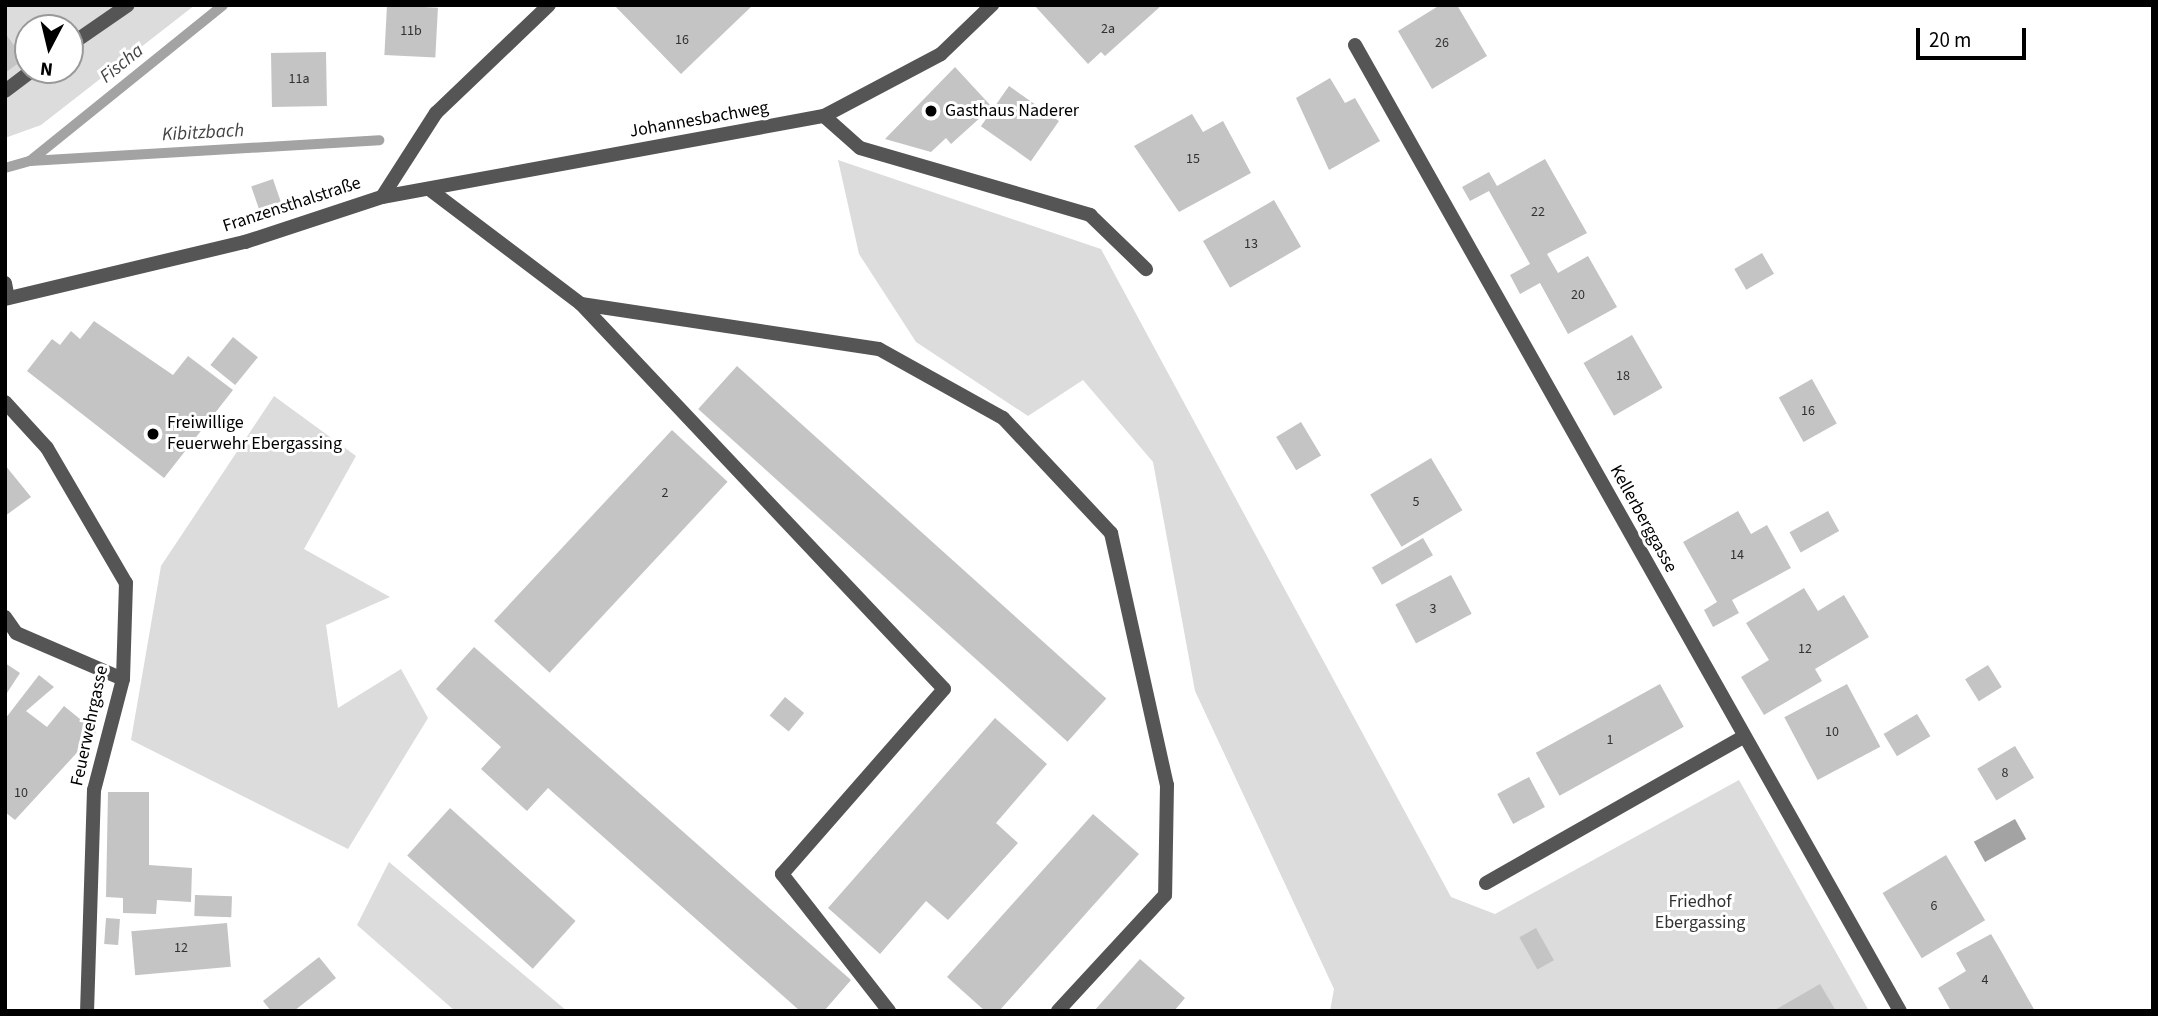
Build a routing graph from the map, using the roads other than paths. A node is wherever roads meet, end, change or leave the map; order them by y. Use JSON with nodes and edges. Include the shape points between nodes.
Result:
{"nodes":[{"id":1,"x":128,"y":5,"type":"edge"},
{"id":2,"x":548,"y":5,"type":"edge"},
{"id":3,"x":992,"y":5,"type":"edge"},
{"id":4,"x":84,"y":35,"type":"edge"},
{"id":5,"x":1355,"y":45,"type":"dead end"},
{"id":6,"x":824,"y":116,"type":"junction"},
{"id":7,"x":429,"y":189,"type":"junction"},
{"id":8,"x":382,"y":197,"type":"junction"},
{"id":9,"x":1146,"y":269,"type":"dead end"},
{"id":10,"x":5,"y":283,"type":"edge"},
{"id":11,"x":6,"y":298,"type":"edge"},
{"id":12,"x":580,"y":304,"type":"junction"},
{"id":13,"x":5,"y":402,"type":"edge"},
{"id":14,"x":5,"y":617,"type":"edge"},
{"id":15,"x":122,"y":678,"type":"junction"},
{"id":16,"x":1743,"y":737,"type":"junction"},
{"id":17,"x":1486,"y":883,"type":"dead end"},
{"id":18,"x":87,"y":1011,"type":"edge"},
{"id":19,"x":889,"y":1011,"type":"edge"},
{"id":20,"x":1058,"y":1011,"type":"edge"},
{"id":21,"x":1900,"y":1011,"type":"edge"}],
"edges":[{"from":1,"to":4,"type":"street"},
{"from":2,"to":8,"type":"street","name":"Franzensthalstraße","via":[[436,113]]},
{"from":3,"to":6,"type":"street","name":"Johannesbachweg","via":[[941,54]]},
{"from":5,"to":16,"type":"street","name":"Kellerberggasse"},
{"from":6,"to":7,"type":"street","name":"Johannesbachweg"},
{"from":6,"to":9,"type":"street","via":[[860,148],[1090,215]]},
{"from":7,"to":8,"type":"street","name":"Johannesbachweg"},
{"from":7,"to":12,"type":"street"},
{"from":8,"to":11,"type":"street","name":"Franzensthalstraße","via":[[245,242]]},
{"from":10,"to":11,"type":"street"},
{"from":12,"to":19,"type":"street","via":[[944,689],[782,874]]},
{"from":12,"to":20,"type":"street","via":[[879,349],[1003,418],[1111,533],[1167,785],[1165,895]]},
{"from":13,"to":15,"type":"street","name":"Feuerwehrgasse","via":[[47,449],[127,583]]},
{"from":14,"to":15,"type":"street","via":[[16,633]]},
{"from":15,"to":18,"type":"street","name":"Feuerwehrgasse","via":[[94,790]]},
{"from":16,"to":17,"type":"street"},
{"from":16,"to":21,"type":"street","name":"Kellerberggasse"}]}
